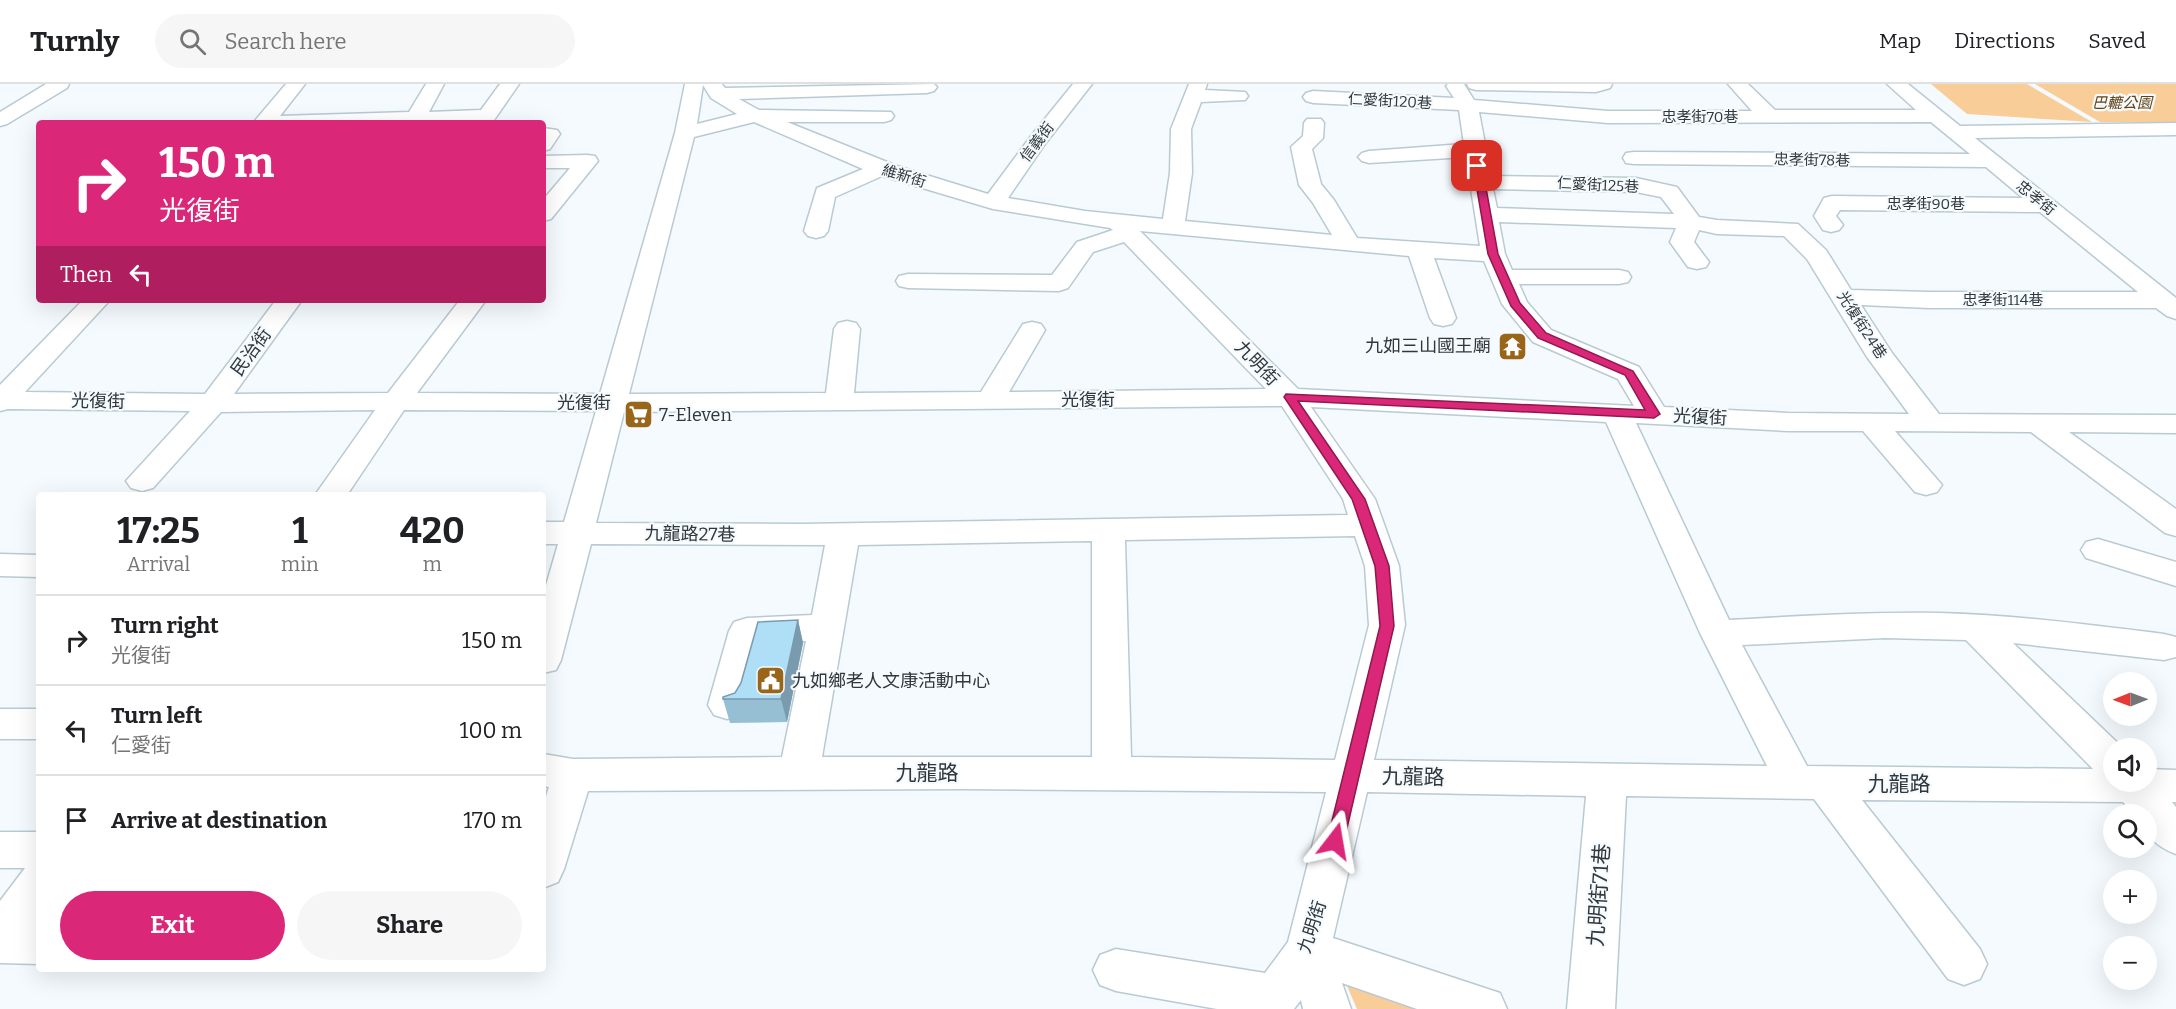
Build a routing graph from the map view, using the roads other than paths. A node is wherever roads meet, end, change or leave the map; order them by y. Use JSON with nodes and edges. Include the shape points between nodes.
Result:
{"nodes":[{"id":1,"x":60,"y":84,"type":"edge"},
{"id":2,"x":296,"y":84,"type":"edge"},
{"id":3,"x":435,"y":84,"type":"edge"},
{"id":4,"x":510,"y":84,"type":"edge"},
{"id":5,"x":694,"y":84,"type":"edge"},
{"id":6,"x":1083,"y":84,"type":"edge"},
{"id":7,"x":1455,"y":84,"type":"edge"},
{"id":8,"x":1604,"y":84,"type":"edge"},
{"id":9,"x":1737,"y":84,"type":"edge"},
{"id":10,"x":1896,"y":84,"type":"edge"},
{"id":11,"x":927,"y":87,"type":"dead end"},
{"id":12,"x":714,"y":89,"type":"edge"},
{"id":13,"x":1196,"y":90,"type":"edge"},
{"id":14,"x":1472,"y":94,"type":"edge"},
{"id":15,"x":1238,"y":96,"type":"dead end"},
{"id":16,"x":1313,"y":97,"type":"dead end"},
{"id":17,"x":756,"y":116,"type":"junction"},
{"id":18,"x":1769,"y":116,"type":"junction"},
{"id":19,"x":1934,"y":116,"type":"junction"},
{"id":20,"x":0,"y":120,"type":"edge"},
{"id":21,"x":266,"y":120,"type":"edge"},
{"id":22,"x":415,"y":120,"type":"edge"},
{"id":23,"x":485,"y":120,"type":"edge"},
{"id":24,"x":1314,"y":123,"type":"dead end"},
{"id":25,"x":2176,"y":129,"type":"edge"},
{"id":26,"x":1954,"y":132,"type":"junction"},
{"id":27,"x":685,"y":133,"type":"junction"},
{"id":28,"x":831,"y":149,"type":"junction"},
{"id":29,"x":1475,"y":150,"type":"junction"},
{"id":30,"x":1369,"y":157,"type":"dead end"},
{"id":31,"x":1736,"y":159,"type":"junction"},
{"id":32,"x":1991,"y":161,"type":"junction"},
{"id":33,"x":546,"y":162,"type":"edge"},
{"id":34,"x":880,"y":169,"type":"junction"},
{"id":35,"x":1750,"y":177,"type":"dead end"},
{"id":36,"x":1480,"y":182,"type":"junction"},
{"id":37,"x":1636,"y":185,"type":"junction"},
{"id":38,"x":994,"y":202,"type":"junction"},
{"id":39,"x":2045,"y":205,"type":"junction"},
{"id":40,"x":546,"y":210,"type":"edge"},
{"id":41,"x":1486,"y":215,"type":"junction"},
{"id":42,"x":1691,"y":222,"type":"junction"},
{"id":43,"x":1831,"y":225,"type":"dead end"},
{"id":44,"x":1173,"y":226,"type":"junction"},
{"id":45,"x":1122,"y":227,"type":"junction"},
{"id":46,"x":816,"y":231,"type":"dead end"},
{"id":47,"x":1349,"y":244,"type":"junction"},
{"id":48,"x":1419,"y":251,"type":"junction"},
{"id":49,"x":1493,"y":254,"type":"junction"},
{"id":50,"x":1697,"y":262,"type":"dead end"},
{"id":51,"x":1503,"y":277,"type":"junction"},
{"id":52,"x":1619,"y":277,"type":"dead end"},
{"id":53,"x":908,"y":281,"type":"dead end"},
{"id":54,"x":1845,"y":297,"type":"junction"},
{"id":55,"x":94,"y":303,"type":"edge"},
{"id":56,"x":287,"y":303,"type":"edge"},
{"id":57,"x":471,"y":303,"type":"edge"},
{"id":58,"x":2169,"y":305,"type":"edge"},
{"id":59,"x":1443,"y":318,"type":"dead end"},
{"id":60,"x":847,"y":329,"type":"dead end"},
{"id":61,"x":1032,"y":330,"type":"dead end"},
{"id":62,"x":1290,"y":397,"type":"junction"},
{"id":63,"x":1,"y":401,"type":"edge"},
{"id":64,"x":396,"y":401,"type":"junction"},
{"id":65,"x":990,"y":401,"type":"junction"},
{"id":66,"x":839,"y":402,"type":"junction"},
{"id":67,"x":213,"y":403,"type":"junction"},
{"id":68,"x":614,"y":403,"type":"junction"},
{"id":69,"x":1616,"y":412,"type":"junction"},
{"id":70,"x":1654,"y":414,"type":"junction"},
{"id":71,"x":1872,"y":423,"type":"junction"},
{"id":72,"x":1932,"y":424,"type":"junction"},
{"id":73,"x":2039,"y":424,"type":"junction"},
{"id":74,"x":2176,"y":424,"type":"edge"},
{"id":75,"x":142,"y":481,"type":"dead end"},
{"id":76,"x":1926,"y":484,"type":"dead end"},
{"id":77,"x":333,"y":492,"type":"edge"},
{"id":78,"x":1368,"y":525,"type":"junction"},
{"id":79,"x":2176,"y":525,"type":"edge"},
{"id":80,"x":1108,"y":530,"type":"junction"},
{"id":81,"x":546,"y":533,"type":"edge"},
{"id":82,"x":578,"y":533,"type":"junction"},
{"id":83,"x":843,"y":534,"type":"junction"},
{"id":84,"x":2098,"y":549,"type":"dead end"},
{"id":85,"x":0,"y":565,"type":"edge"},
{"id":86,"x":36,"y":566,"type":"edge"},
{"id":87,"x":2176,"y":574,"type":"edge"},
{"id":88,"x":827,"y":627,"type":"junction"},
{"id":89,"x":1976,"y":628,"type":"junction"},
{"id":90,"x":1718,"y":633,"type":"junction"},
{"id":91,"x":2164,"y":647,"type":"dead end"},
{"id":92,"x":546,"y":649,"type":"edge"},
{"id":93,"x":727,"y":705,"type":"edge"},
{"id":94,"x":0,"y":724,"type":"edge"},
{"id":95,"x":36,"y":724,"type":"edge"},
{"id":96,"x":2103,"y":755,"type":"edge"},
{"id":97,"x":558,"y":772,"type":"edge"},
{"id":98,"x":799,"y":772,"type":"junction"},
{"id":99,"x":1112,"y":774,"type":"junction"},
{"id":100,"x":1352,"y":776,"type":"junction"},
{"id":101,"x":2103,"y":778,"type":"edge"},
{"id":102,"x":1606,"y":780,"type":"junction"},
{"id":103,"x":2157,"y":783,"type":"edge"},
{"id":104,"x":1811,"y":784,"type":"junction"},
{"id":105,"x":2176,"y":786,"type":"edge"},
{"id":106,"x":2138,"y":792,"type":"edge"},
{"id":107,"x":2176,"y":836,"type":"edge"},
{"id":108,"x":0,"y":850,"type":"edge"},
{"id":109,"x":36,"y":850,"type":"edge"},
{"id":110,"x":546,"y":850,"type":"edge"},
{"id":111,"x":36,"y":886,"type":"edge"},
{"id":112,"x":0,"y":937,"type":"edge"},
{"id":113,"x":0,"y":942,"type":"edge"},
{"id":114,"x":36,"y":943,"type":"edge"},
{"id":115,"x":1308,"y":951,"type":"junction"},
{"id":116,"x":1964,"y":964,"type":"dead end"},
{"id":117,"x":1116,"y":970,"type":"dead end"},
{"id":118,"x":1273,"y":1003,"type":"edge"},
{"id":119,"x":1327,"y":1009,"type":"edge"},
{"id":120,"x":1483,"y":1009,"type":"edge"},
{"id":121,"x":1591,"y":1009,"type":"edge"}],
"edges":[{"from":1,"to":20,"type":"street"},
{"from":2,"to":21,"type":"street"},
{"from":3,"to":22,"type":"street"},
{"from":4,"to":23,"type":"street"},
{"from":5,"to":27,"type":"street"},
{"from":6,"to":38,"type":"street","name":"信義街"},
{"from":7,"to":14,"type":"street"},
{"from":8,"to":14,"type":"street"},
{"from":9,"to":18,"type":"street"},
{"from":10,"to":19,"type":"street","name":"忠孝街"},
{"from":11,"to":12,"type":"street"},
{"from":12,"to":17,"type":"street","name":"維新街"},
{"from":13,"to":15,"type":"street"},
{"from":13,"to":44,"type":"street","via":[[1181,129],[1181,173]]},
{"from":14,"to":16,"type":"street","name":"仁愛街120巷"},
{"from":14,"to":18,"type":"street","name":"忠孝街70巷","via":[[1608,117]]},
{"from":14,"to":29,"type":"street"},
{"from":17,"to":27,"type":"street"},
{"from":17,"to":28,"type":"street","name":"維新街"},
{"from":17,"to":28,"type":"street","via":[[878,121]]},
{"from":18,"to":19,"type":"street","name":"忠孝街70巷"},
{"from":19,"to":26,"type":"street","name":"忠孝街"},
{"from":24,"to":47,"type":"street","via":[[1314,138],[1300,147],[1310,185]]},
{"from":25,"to":26,"type":"street"},
{"from":26,"to":32,"type":"street","name":"忠孝街"},
{"from":27,"to":68,"type":"street"},
{"from":28,"to":34,"type":"street","name":"維新街"},
{"from":29,"to":30,"type":"street"},
{"from":29,"to":36,"type":"street"},
{"from":31,"to":32,"type":"street","name":"忠孝街78巷"},
{"from":31,"to":35,"type":"street"},
{"from":31,"to":37,"type":"street","name":"忠孝街78巷","via":[[1627,153]]},
{"from":32,"to":39,"type":"street","name":"忠孝街"},
{"from":33,"to":40,"type":"street","via":[[587,161]]},
{"from":34,"to":38,"type":"street","name":"維新街"},
{"from":34,"to":46,"type":"street","via":[[825,193]]},
{"from":36,"to":37,"type":"street","name":"仁愛街125巷"},
{"from":36,"to":41,"type":"street"},
{"from":37,"to":42,"type":"street","name":"仁愛街125巷","via":[[1668,192]]},
{"from":38,"to":45,"type":"street","name":"維新街"},
{"from":39,"to":43,"type":"street","name":"忠孝街90巷","via":[[1833,203],[1825,216]]},
{"from":39,"to":58,"type":"street","name":"忠孝街"},
{"from":41,"to":42,"type":"street"},
{"from":41,"to":49,"type":"street"},
{"from":42,"to":50,"type":"street","via":[[1682,242]]},
{"from":42,"to":54,"type":"street","name":"光復街24巷","via":[[1717,227],[1790,229],[1817,255]]},
{"from":44,"to":45,"type":"street","name":"維新街"},
{"from":44,"to":47,"type":"street","name":"維新街"},
{"from":45,"to":53,"type":"street","via":[[1085,247],[1059,283]]},
{"from":45,"to":62,"type":"street","name":"九明街"},
{"from":47,"to":48,"type":"street","name":"維新街"},
{"from":48,"to":49,"type":"street","name":"維新街"},
{"from":48,"to":59,"type":"street"},
{"from":49,"to":51,"type":"street"},
{"from":51,"to":52,"type":"street"},
{"from":51,"to":70,"type":"street","via":[[1515,304],[1542,336],[1629,373]]},
{"from":54,"to":58,"type":"street","name":"忠孝街114巷"},
{"from":54,"to":72,"type":"street","name":"光復街24巷","via":[[1881,357]]},
{"from":55,"to":63,"type":"street"},
{"from":56,"to":67,"type":"street","name":"民治街"},
{"from":57,"to":64,"type":"street"},
{"from":60,"to":66,"type":"street"},
{"from":61,"to":65,"type":"street"},
{"from":62,"to":65,"type":"street","name":"光復街"},
{"from":62,"to":69,"type":"street","name":"光復街"},
{"from":62,"to":78,"type":"street","name":"九明街","via":[[1359,499]]},
{"from":63,"to":67,"type":"street","name":"光復街"},
{"from":64,"to":67,"type":"street","name":"光復街"},
{"from":64,"to":68,"type":"street","name":"光復街"},
{"from":64,"to":77,"type":"street"},
{"from":65,"to":66,"type":"street","name":"光復街"},
{"from":66,"to":68,"type":"street","name":"光復街"},
{"from":67,"to":75,"type":"street","name":"民治街"},
{"from":68,"to":82,"type":"street"},
{"from":69,"to":70,"type":"street","name":"光復街"},
{"from":69,"to":90,"type":"street"},
{"from":70,"to":71,"type":"street","name":"光復街"},
{"from":71,"to":72,"type":"street","name":"光復街"},
{"from":71,"to":76,"type":"street"},
{"from":72,"to":73,"type":"street","name":"光復街"},
{"from":73,"to":74,"type":"street","name":"光復街"},
{"from":73,"to":79,"type":"street"},
{"from":78,"to":80,"type":"street","name":"九龍路27巷"},
{"from":78,"to":100,"type":"street","name":"九明街","via":[[1382,566],[1387,626]]},
{"from":80,"to":83,"type":"street","name":"九龍路27巷"},
{"from":80,"to":99,"type":"street"},
{"from":81,"to":82,"type":"street","name":"九龍路27巷"},
{"from":82,"to":83,"type":"street","name":"九龍路27巷"},
{"from":82,"to":92,"type":"street"},
{"from":83,"to":88,"type":"street"},
{"from":84,"to":87,"type":"street"},
{"from":85,"to":86,"type":"street"},
{"from":88,"to":93,"type":"street","via":[[747,631]]},
{"from":88,"to":98,"type":"street"},
{"from":89,"to":90,"type":"street","via":[[1846,626]]},
{"from":89,"to":91,"type":"street"},
{"from":89,"to":96,"type":"street"},
{"from":90,"to":104,"type":"street"},
{"from":94,"to":95,"type":"street"},
{"from":97,"to":98,"type":"street","name":"九龍路"},
{"from":97,"to":110,"type":"street"},
{"from":98,"to":99,"type":"street","name":"九龍路"},
{"from":99,"to":100,"type":"street","name":"九龍路"},
{"from":100,"to":102,"type":"street","name":"九龍路"},
{"from":100,"to":115,"type":"street","name":"九明街"},
{"from":101,"to":104,"type":"street","name":"九龍路"},
{"from":102,"to":104,"type":"street","name":"九龍路"},
{"from":102,"to":121,"type":"street","name":"九明街71巷"},
{"from":103,"to":105,"type":"street","name":"九龍路"},
{"from":104,"to":116,"type":"street"},
{"from":106,"to":107,"type":"street"},
{"from":108,"to":109,"type":"street"},
{"from":111,"to":112,"type":"street"},
{"from":113,"to":114,"type":"street"},
{"from":115,"to":118,"type":"street","name":"九明街"},
{"from":115,"to":119,"type":"street"},
{"from":115,"to":120,"type":"street"},
{"from":117,"to":118,"type":"street"}]}
